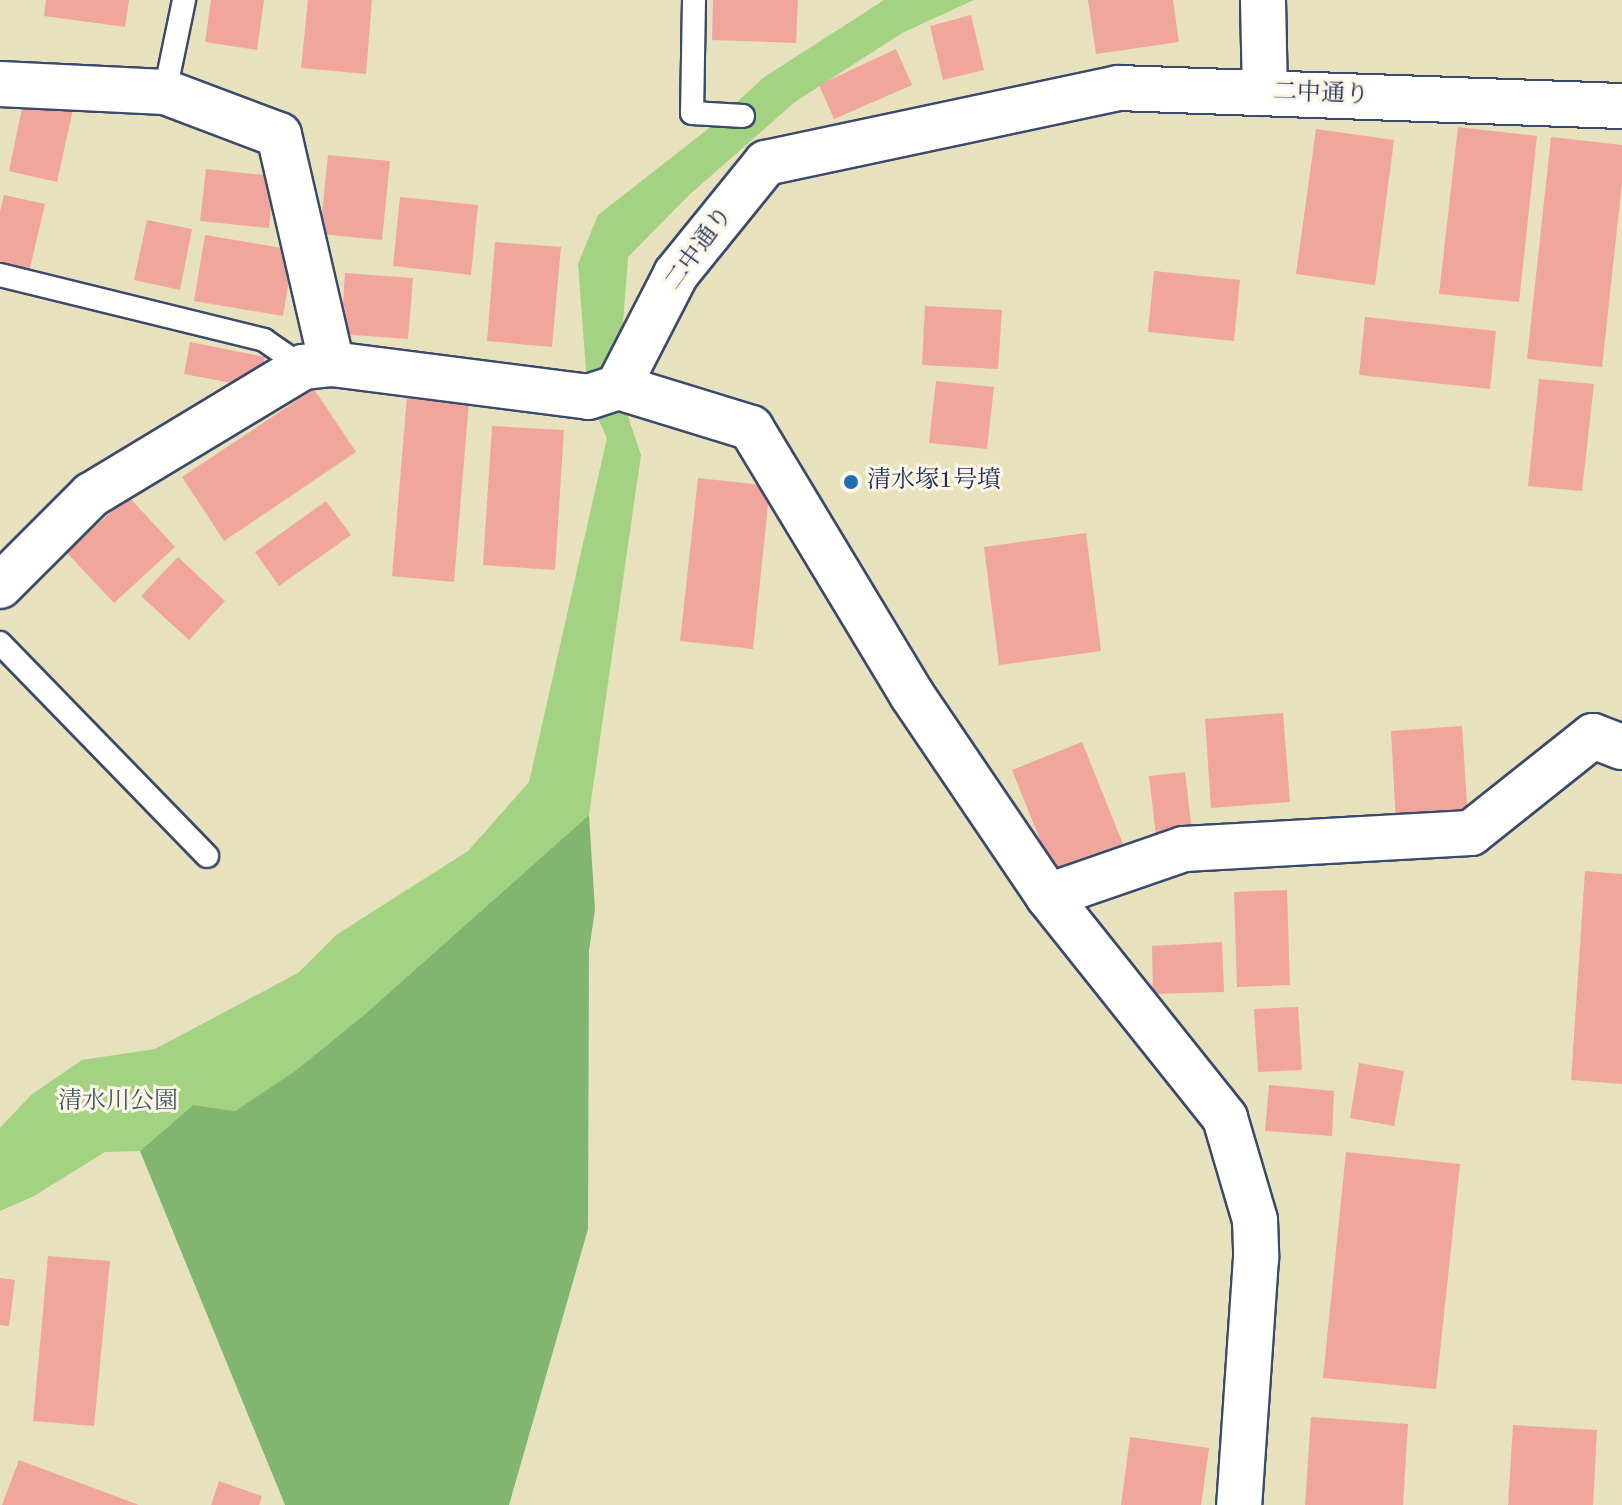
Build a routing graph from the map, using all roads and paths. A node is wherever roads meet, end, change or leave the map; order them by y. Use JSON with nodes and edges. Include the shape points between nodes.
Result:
{"nodes":[{"id":1,"x":184,"y":0,"type":"edge"},
{"id":2,"x":694,"y":0,"type":"edge"},
{"id":3,"x":1263,"y":0,"type":"edge"},
{"id":4,"x":0,"y":84,"type":"edge"},
{"id":5,"x":165,"y":92,"type":"junction"},
{"id":6,"x":1265,"y":93,"type":"junction"},
{"id":7,"x":1622,"y":106,"type":"edge"},
{"id":8,"x":743,"y":116,"type":"dead end"},
{"id":9,"x":0,"y":275,"type":"edge"},
{"id":10,"x":318,"y":366,"type":"junction"},
{"id":11,"x":618,"y":387,"type":"junction"},
{"id":12,"x":0,"y":586,"type":"edge"},
{"id":13,"x":0,"y":643,"type":"edge"},
{"id":14,"x":1622,"y":747,"type":"edge"},
{"id":15,"x":207,"y":856,"type":"dead end"},
{"id":16,"x":1048,"y":896,"type":"junction"},
{"id":17,"x":1239,"y":1505,"type":"edge"}],
"edges":[{"from":1,"to":5,"type":"lane"},
{"from":2,"to":8,"type":"lane","via":[[692,113]]},
{"from":3,"to":6,"type":"street"},
{"from":4,"to":5,"type":"street"},
{"from":5,"to":10,"type":"street","via":[[279,135]]},
{"from":6,"to":7,"type":"street","name":"二中通り"},
{"from":6,"to":11,"type":"street","name":"二中通り","via":[[1118,88],[766,163],[676,274]]},
{"from":9,"to":10,"type":"lane","via":[[264,340]]},
{"from":10,"to":11,"type":"street","via":[[588,397]]},
{"from":10,"to":12,"type":"street","via":[[91,495]]},
{"from":11,"to":16,"type":"street","via":[[751,428],[912,695]]},
{"from":13,"to":15,"type":"lane"},
{"from":14,"to":16,"type":"street","via":[[1593,736],[1471,833],[1184,849]]},
{"from":16,"to":17,"type":"street","via":[[1225,1118],[1239,1156],[1255,1220],[1256,1258]]}]}
